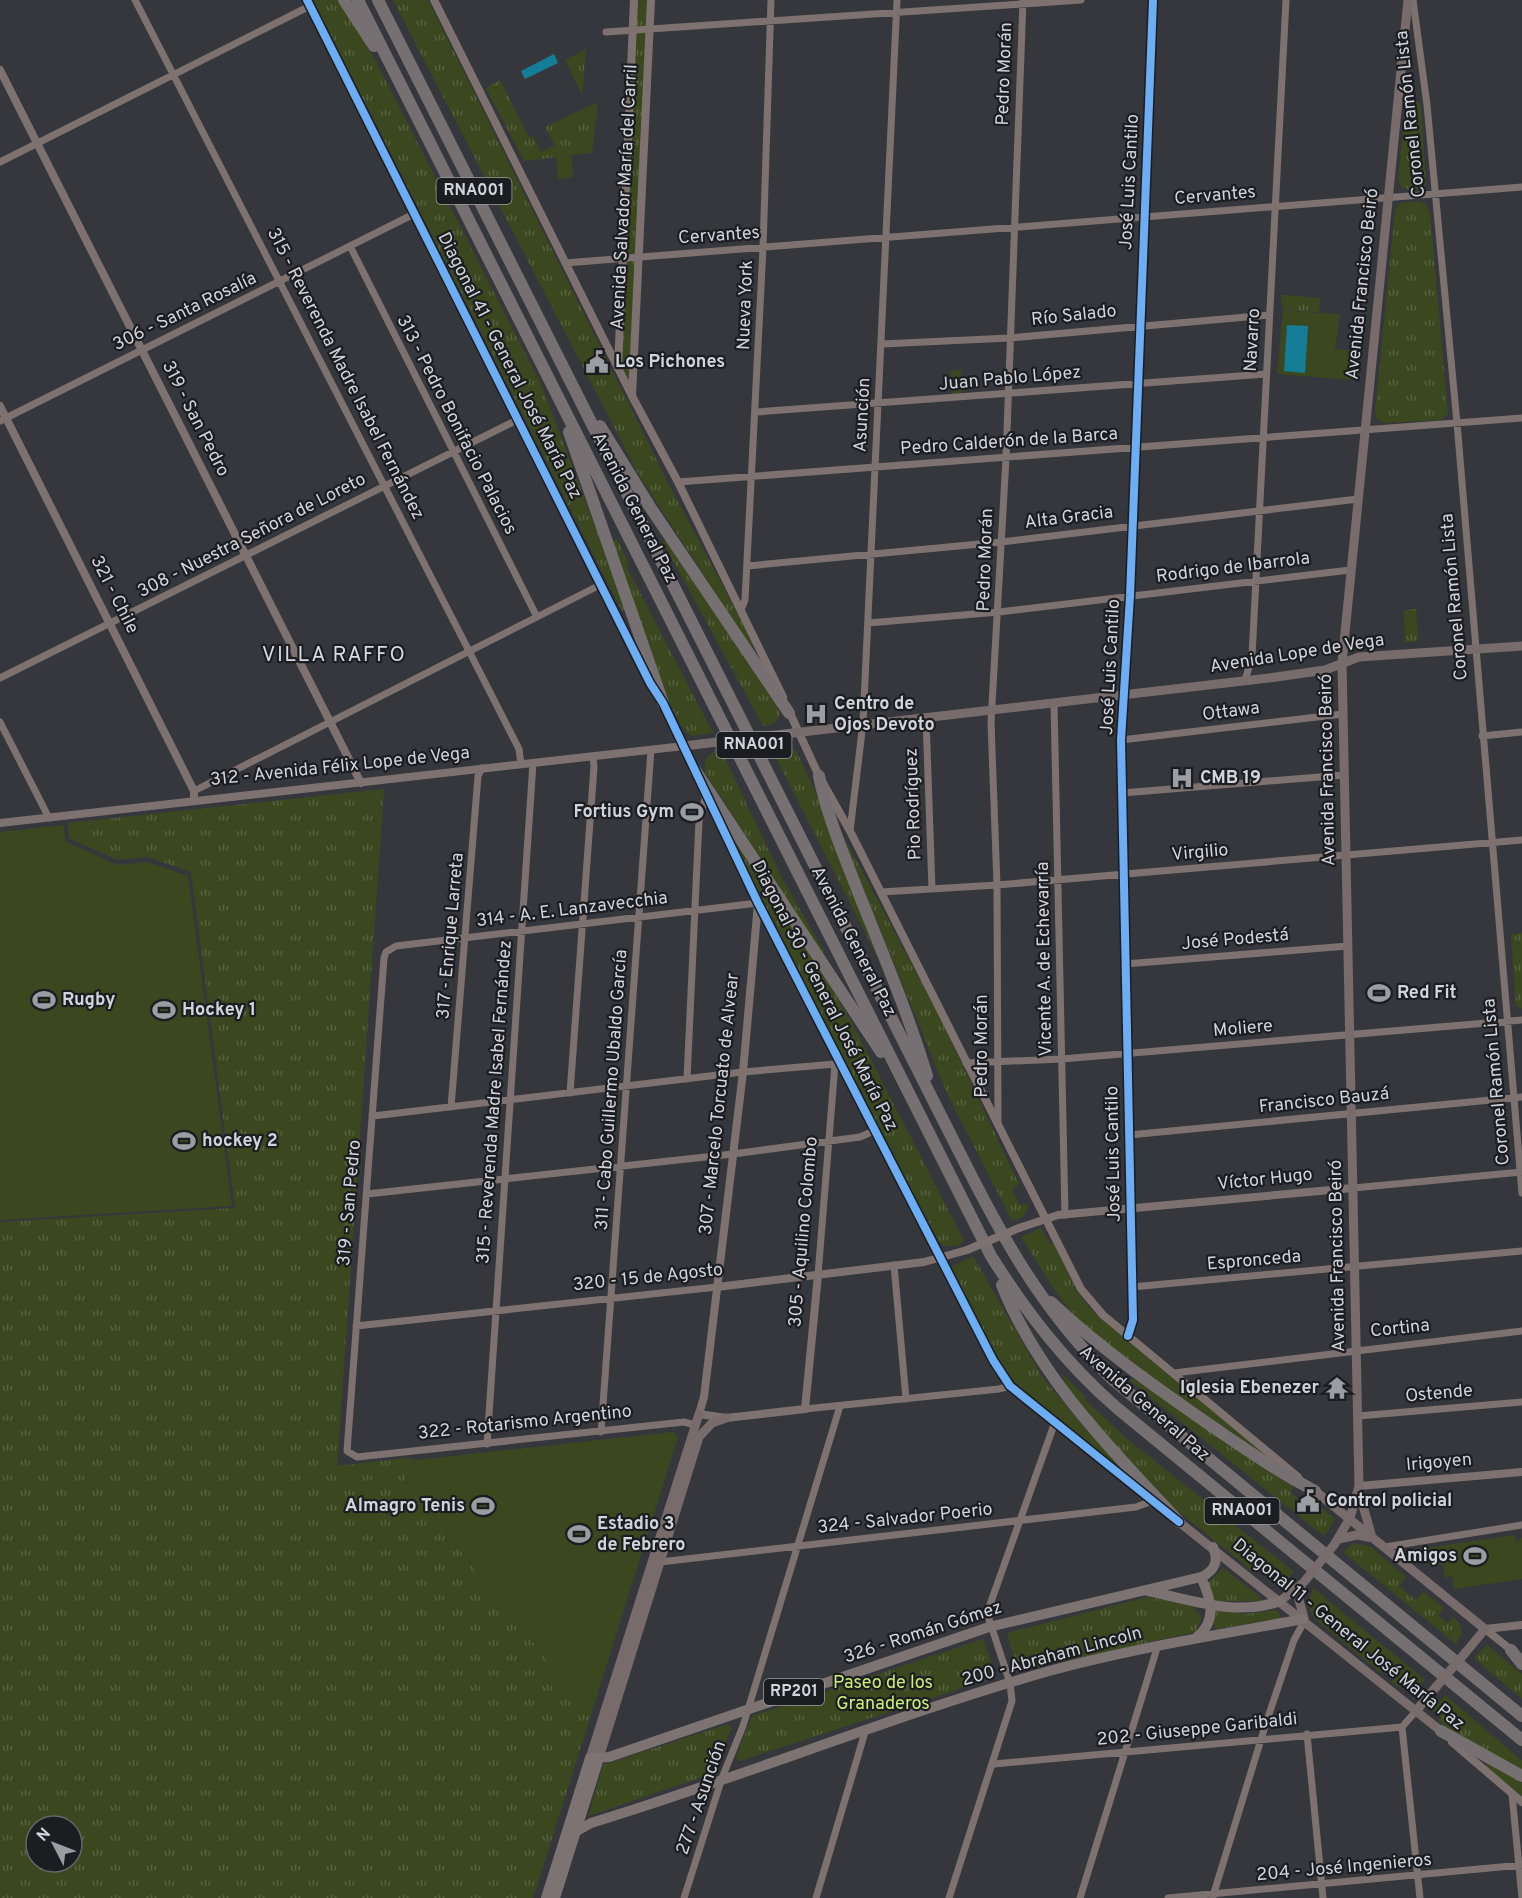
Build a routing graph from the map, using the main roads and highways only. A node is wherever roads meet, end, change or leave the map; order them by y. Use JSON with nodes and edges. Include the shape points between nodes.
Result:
{"nodes":[{"id":1,"x":344,"y":0,"type":"edge"},
{"id":2,"x":358,"y":0,"type":"edge"},
{"id":3,"x":378,"y":0,"type":"edge"},
{"id":4,"x":1411,"y":0,"type":"edge"},
{"id":5,"x":403,"y":90,"type":"junction"},
{"id":6,"x":571,"y":382,"type":"junction"},
{"id":7,"x":555,"y":392,"type":"junction"},
{"id":8,"x":1522,"y":646,"type":"edge"},
{"id":9,"x":1342,"y":663,"type":"junction"},
{"id":10,"x":663,"y":703,"type":"road end"},
{"id":11,"x":789,"y":713,"type":"road end"},
{"id":12,"x":684,"y":746,"type":"road end"},
{"id":13,"x":695,"y":770,"type":"road end"},
{"id":14,"x":819,"y":776,"type":"road end"},
{"id":15,"x":908,"y":1091,"type":"junction"},
{"id":16,"x":937,"y":1108,"type":"junction"},
{"id":17,"x":991,"y":1256,"type":"junction"},
{"id":18,"x":1029,"y":1280,"type":"junction"},
{"id":19,"x":699,"y":1414,"type":"road end"},
{"id":20,"x":726,"y":1418,"type":"road end"},
{"id":21,"x":1359,"y":1486,"type":"junction"},
{"id":22,"x":1315,"y":1491,"type":"joint"},
{"id":23,"x":1350,"y":1518,"type":"junction"},
{"id":24,"x":1179,"y":1522,"type":"joint"},
{"id":25,"x":1374,"y":1537,"type":"junction"},
{"id":26,"x":1336,"y":1542,"type":"junction"},
{"id":27,"x":1213,"y":1547,"type":"junction"},
{"id":28,"x":1200,"y":1577,"type":"junction"},
{"id":29,"x":1302,"y":1584,"type":"junction"},
{"id":30,"x":1145,"y":1590,"type":"junction"},
{"id":31,"x":1280,"y":1601,"type":"junction"},
{"id":32,"x":1210,"y":1605,"type":"junction"},
{"id":33,"x":1304,"y":1619,"type":"junction"},
{"id":34,"x":1195,"y":1639,"type":"junction"},
{"id":35,"x":1511,"y":1650,"type":"road end"},
{"id":36,"x":1522,"y":1664,"type":"edge"},
{"id":37,"x":1416,"y":1711,"type":"junction"},
{"id":38,"x":1522,"y":1716,"type":"edge"},
{"id":39,"x":1441,"y":1731,"type":"joint"},
{"id":40,"x":1522,"y":1740,"type":"edge"},
{"id":41,"x":595,"y":1758,"type":"junction"},
{"id":42,"x":1522,"y":1776,"type":"edge"},
{"id":43,"x":577,"y":1831,"type":"junction"},
{"id":44,"x":546,"y":1898,"type":"edge"},
{"id":45,"x":555,"y":1898,"type":"edge"}],
"edges":[{"from":1,"to":5,"type":"highway"},
{"from":2,"to":5,"type":"highway","name":"Avenida General Paz","number":"RNA001"},
{"from":3,"to":6,"type":"highway","name":"Avenida General Paz","number":"RNA001"},
{"from":4,"to":9,"type":"main road","name":"Avenida Francisco Beiró"},
{"from":5,"to":7,"type":"highway","name":"Avenida General Paz","number":"RNA001"},
{"from":6,"to":11,"type":"highway"},
{"from":6,"to":16,"type":"highway","name":"Avenida General Paz","number":"RNA001"},
{"from":7,"to":10,"type":"highway"},
{"from":7,"to":15,"type":"highway","name":"Avenida General Paz","number":"RNA001"},
{"from":8,"to":9,"type":"main road","name":"Avenida Lope de Vega","via":[[1359,657]]},
{"from":9,"to":12,"type":"main road","name":"Avenida Lope de Vega","bridge":true,"via":[[1325,670],[1245,681]]},
{"from":9,"to":21,"type":"main road","name":"Avenida Francisco Beiró"},
{"from":13,"to":15,"type":"highway"},
{"from":14,"to":16,"type":"highway","via":[[844,856],[913,1027]]},
{"from":15,"to":17,"type":"highway","name":"Avenida General Paz","number":"RNA001"},
{"from":16,"to":18,"type":"highway","name":"Avenida General Paz","number":"RNA001"},
{"from":17,"to":24,"type":"highway","via":[[1011,1306],[1057,1382],[1086,1420]]},
{"from":17,"to":40,"type":"highway","name":"Avenida General Paz","number":"RNA001","via":[[1041,1330],[1092,1386]]},
{"from":18,"to":22,"type":"highway","via":[[1085,1334],[1132,1371]]},
{"from":18,"to":38,"type":"highway","name":"Avenida General Paz","number":"RNA001","via":[[1072,1338],[1111,1378]]},
{"from":19,"to":41,"type":"main road"},
{"from":20,"to":41,"type":"main road","via":[[712,1423],[699,1437]]},
{"from":21,"to":23,"type":"main road","name":"Avenida Francisco Beiró"},
{"from":21,"to":25,"type":"main road"},
{"from":22,"to":23,"type":"main road"},
{"from":23,"to":25,"type":"main road"},
{"from":23,"to":26,"type":"main road","name":"Avenida Francisco Beiró"},
{"from":24,"to":27,"type":"main road","name":"Diagonal 11 - General José María Paz"},
{"from":25,"to":26,"type":"main road","via":[[1357,1535]]},
{"from":25,"to":37,"type":"main road","bridge":true,"via":[[1485,1629]]},
{"from":26,"to":29,"type":"main road","name":"Avenida Francisco Beiró","bridge":true},
{"from":27,"to":28,"type":"main road","via":[[1215,1565]]},
{"from":27,"to":31,"type":"main road","name":"Diagonal 11 - General José María Paz"},
{"from":28,"to":30,"type":"main road","name":"326 - Román Gómez","number":"RP201"},
{"from":28,"to":32,"type":"main road"},
{"from":29,"to":31,"type":"main road","name":"Avenida Francisco Beiró"},
{"from":29,"to":33,"type":"main road","via":[[1299,1603]]},
{"from":30,"to":32,"type":"main road"},
{"from":30,"to":41,"type":"main road","name":"326 - Román Gómez","number":"RP201","via":[[989,1627]]},
{"from":31,"to":32,"type":"main road","via":[[1241,1609]]},
{"from":31,"to":33,"type":"main road","name":"Diagonal 11 - General José María Paz"},
{"from":32,"to":34,"type":"main road","via":[[1210,1622]]},
{"from":33,"to":34,"type":"main road","name":"200 - Abraham Lincoln"},
{"from":33,"to":37,"type":"main road","name":"Diagonal 11 - General José María Paz"},
{"from":34,"to":43,"type":"main road","name":"200 - Abraham Lincoln","via":[[1010,1683],[722,1778]]},
{"from":35,"to":36,"type":"highway"},
{"from":37,"to":39,"type":"main road","name":"Diagonal 11 - General José María Paz"},
{"from":39,"to":42,"type":"highway"},
{"from":41,"to":43,"type":"main road"},
{"from":41,"to":44,"type":"main road"},
{"from":43,"to":45,"type":"main road"}]}
